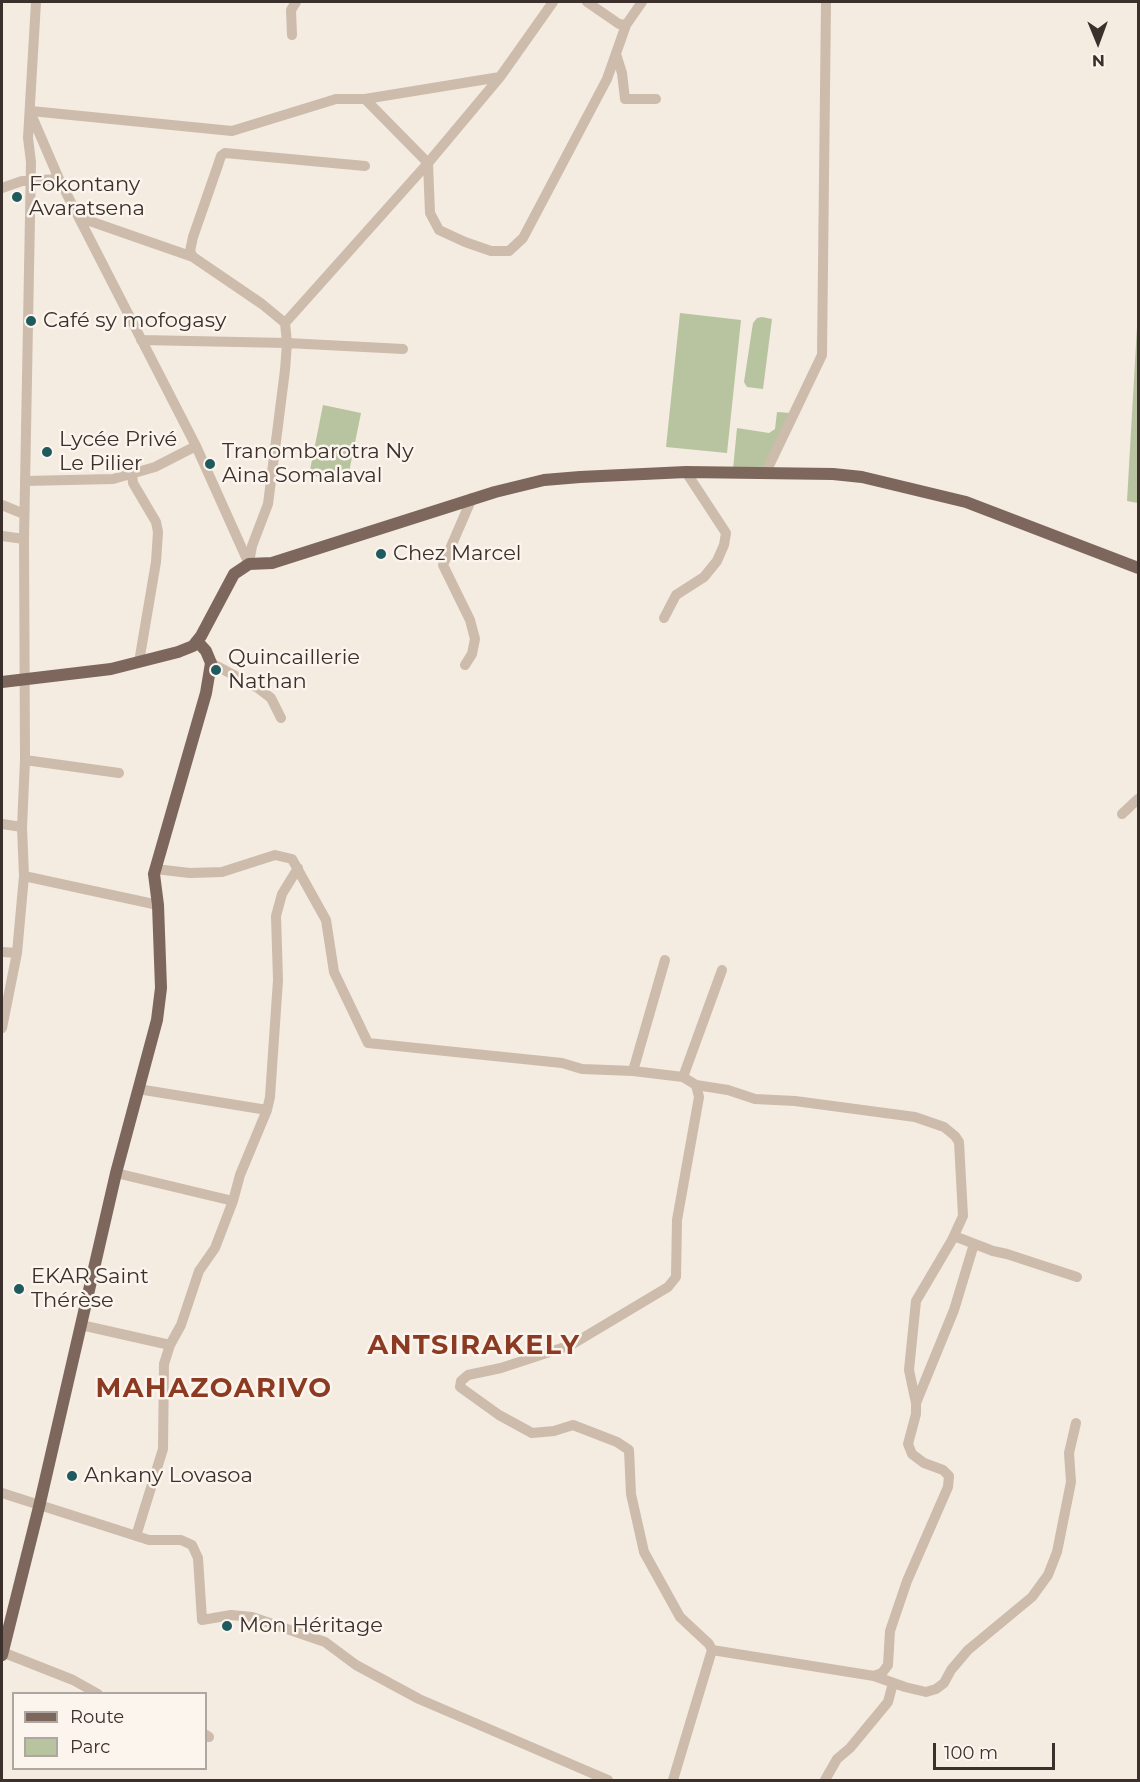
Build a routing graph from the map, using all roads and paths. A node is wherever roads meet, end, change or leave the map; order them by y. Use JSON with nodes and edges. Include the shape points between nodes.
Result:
{"nodes":[{"id":1,"x":36,"y":2,"type":"edge"},
{"id":2,"x":296,"y":2,"type":"edge"},
{"id":3,"x":553,"y":2,"type":"edge"},
{"id":4,"x":587,"y":2,"type":"edge"},
{"id":5,"x":642,"y":2,"type":"edge"},
{"id":6,"x":826,"y":2,"type":"edge"},
{"id":7,"x":626,"y":24,"type":"junction"},
{"id":8,"x":292,"y":35,"type":"dead end"},
{"id":9,"x":616,"y":54,"type":"junction"},
{"id":10,"x":500,"y":77,"type":"junction"},
{"id":11,"x":365,"y":99,"type":"junction"},
{"id":12,"x":656,"y":99,"type":"dead end"},
{"id":13,"x":31,"y":112,"type":"junction"},
{"id":14,"x":428,"y":163,"type":"junction"},
{"id":15,"x":365,"y":166,"type":"dead end"},
{"id":16,"x":59,"y":179,"type":"junction"},
{"id":17,"x":30,"y":181,"type":"junction"},
{"id":18,"x":2,"y":188,"type":"edge"},
{"id":19,"x":81,"y":218,"type":"junction"},
{"id":20,"x":193,"y":257,"type":"junction"},
{"id":21,"x":285,"y":324,"type":"junction"},
{"id":22,"x":141,"y":340,"type":"junction"},
{"id":23,"x":287,"y":343,"type":"junction"},
{"id":24,"x":403,"y":349,"type":"dead end"},
{"id":25,"x":196,"y":446,"type":"junction"},
{"id":26,"x":686,"y":472,"type":"junction"},
{"id":27,"x":132,"y":473,"type":"junction"},
{"id":28,"x":765,"y":474,"type":"junction"},
{"id":29,"x":25,"y":481,"type":"junction"},
{"id":30,"x":472,"y":498,"type":"junction"},
{"id":31,"x":2,"y":506,"type":"edge"},
{"id":32,"x":24,"y":514,"type":"junction"},
{"id":33,"x":2,"y":536,"type":"edge"},
{"id":34,"x":24,"y":539,"type":"junction"},
{"id":35,"x":249,"y":564,"type":"junction"},
{"id":36,"x":1138,"y":568,"type":"edge"},
{"id":37,"x":664,"y":618,"type":"dead end"},
{"id":38,"x":197,"y":641,"type":"junction"},
{"id":39,"x":139,"y":662,"type":"junction"},
{"id":40,"x":211,"y":663,"type":"junction"},
{"id":41,"x":465,"y":664,"type":"dead end"},
{"id":42,"x":24,"y":680,"type":"junction"},
{"id":43,"x":2,"y":682,"type":"edge"},
{"id":44,"x":281,"y":718,"type":"dead end"},
{"id":45,"x":25,"y":760,"type":"junction"},
{"id":46,"x":119,"y":773,"type":"dead end"},
{"id":47,"x":1138,"y":799,"type":"edge"},
{"id":48,"x":1122,"y":814,"type":"dead end"},
{"id":49,"x":2,"y":824,"type":"edge"},
{"id":50,"x":22,"y":827,"type":"junction"},
{"id":51,"x":298,"y":868,"type":"junction"},
{"id":52,"x":155,"y":869,"type":"junction"},
{"id":53,"x":24,"y":876,"type":"junction"},
{"id":54,"x":158,"y":905,"type":"junction"},
{"id":55,"x":2,"y":952,"type":"edge"},
{"id":56,"x":17,"y":953,"type":"junction"},
{"id":57,"x":665,"y":960,"type":"dead end"},
{"id":58,"x":722,"y":970,"type":"dead end"},
{"id":59,"x":2,"y":1028,"type":"edge"},
{"id":60,"x":633,"y":1071,"type":"junction"},
{"id":61,"x":683,"y":1077,"type":"junction"},
{"id":62,"x":696,"y":1085,"type":"junction"},
{"id":63,"x":138,"y":1089,"type":"junction"},
{"id":64,"x":267,"y":1110,"type":"junction"},
{"id":65,"x":116,"y":1173,"type":"junction"},
{"id":66,"x":233,"y":1201,"type":"junction"},
{"id":67,"x":954,"y":1236,"type":"junction"},
{"id":68,"x":974,"y":1244,"type":"junction"},
{"id":69,"x":1077,"y":1277,"type":"dead end"},
{"id":70,"x":81,"y":1325,"type":"junction"},
{"id":71,"x":170,"y":1345,"type":"junction"},
{"id":72,"x":916,"y":1403,"type":"junction"},
{"id":73,"x":1076,"y":1423,"type":"dead end"},
{"id":74,"x":2,"y":1493,"type":"edge"},
{"id":75,"x":39,"y":1505,"type":"junction"},
{"id":76,"x":136,"y":1536,"type":"junction"},
{"id":77,"x":712,"y":1650,"type":"junction"},
{"id":78,"x":2,"y":1654,"type":"edge"},
{"id":79,"x":874,"y":1676,"type":"junction"},
{"id":80,"x":893,"y":1683,"type":"junction"},
{"id":81,"x":95,"y":1692,"type":"edge"},
{"id":82,"x":608,"y":1780,"type":"edge"},
{"id":83,"x":673,"y":1780,"type":"edge"},
{"id":84,"x":825,"y":1780,"type":"edge"}],
"edges":[{"from":1,"to":13,"type":"street"},
{"from":2,"to":8,"type":"street","via":[[291,10]]},
{"from":3,"to":10,"type":"street"},
{"from":4,"to":7,"type":"street","via":[[619,24]]},
{"from":5,"to":7,"type":"street"},
{"from":6,"to":28,"type":"street","via":[[822,355]]},
{"from":7,"to":9,"type":"street"},
{"from":9,"to":12,"type":"street","via":[[625,99]]},
{"from":9,"to":14,"type":"street","via":[[607,80],[523,238],[509,251],[491,251],[439,230],[430,213]]},
{"from":10,"to":11,"type":"street"},
{"from":10,"to":14,"type":"street"},
{"from":11,"to":13,"type":"street","via":[[336,99],[232,131]]},
{"from":11,"to":14,"type":"street"},
{"from":13,"to":16,"type":"street"},
{"from":13,"to":17,"type":"street"},
{"from":14,"to":21,"type":"street"},
{"from":15,"to":20,"type":"street","via":[[225,153],[193,237]]},
{"from":16,"to":17,"type":"street"},
{"from":16,"to":19,"type":"street"},
{"from":17,"to":18,"type":"street"},
{"from":17,"to":29,"type":"street"},
{"from":19,"to":20,"type":"street"},
{"from":19,"to":22,"type":"street"},
{"from":20,"to":21,"type":"street"},
{"from":21,"to":23,"type":"street"},
{"from":22,"to":23,"type":"street"},
{"from":22,"to":25,"type":"street"},
{"from":23,"to":24,"type":"street"},
{"from":23,"to":35,"type":"street","via":[[268,504]]},
{"from":25,"to":27,"type":"street","via":[[155,467]]},
{"from":25,"to":35,"type":"street"},
{"from":26,"to":28,"type":"main road"},
{"from":26,"to":30,"type":"main road","via":[[544,480]]},
{"from":26,"to":37,"type":"street","via":[[726,533],[717,561],[704,577],[676,595]]},
{"from":27,"to":29,"type":"street","via":[[113,479]]},
{"from":27,"to":39,"type":"street","via":[[133,483],[158,532]]},
{"from":28,"to":36,"type":"main road","via":[[862,477],[926,491],[966,502]]},
{"from":29,"to":32,"type":"street"},
{"from":30,"to":35,"type":"main road","via":[[272,562]]},
{"from":30,"to":41,"type":"street","via":[[444,565],[475,639]]},
{"from":31,"to":32,"type":"street"},
{"from":32,"to":34,"type":"street"},
{"from":33,"to":34,"type":"street"},
{"from":34,"to":42,"type":"street"},
{"from":35,"to":38,"type":"main road","via":[[234,574]]},
{"from":38,"to":39,"type":"main road","via":[[178,652]]},
{"from":38,"to":40,"type":"main road"},
{"from":39,"to":42,"type":"main road"},
{"from":40,"to":44,"type":"street","via":[[271,698]]},
{"from":40,"to":52,"type":"main road","via":[[206,693]]},
{"from":42,"to":43,"type":"main road"},
{"from":42,"to":45,"type":"street"},
{"from":45,"to":46,"type":"street"},
{"from":45,"to":50,"type":"street"},
{"from":47,"to":48,"type":"street"},
{"from":49,"to":50,"type":"street"},
{"from":50,"to":53,"type":"street"},
{"from":51,"to":52,"type":"street","via":[[292,859],[275,855],[222,872]]},
{"from":51,"to":60,"type":"street","via":[[326,920],[334,972],[368,1043],[562,1063],[582,1069]]},
{"from":51,"to":64,"type":"street","via":[[282,894],[276,916],[278,980]]},
{"from":52,"to":54,"type":"main road"},
{"from":53,"to":54,"type":"street"},
{"from":53,"to":56,"type":"street"},
{"from":54,"to":63,"type":"main road","via":[[161,988],[157,1020]]},
{"from":55,"to":56,"type":"street"},
{"from":56,"to":59,"type":"street"},
{"from":57,"to":60,"type":"street"},
{"from":58,"to":61,"type":"street"},
{"from":60,"to":61,"type":"street"},
{"from":61,"to":62,"type":"street"},
{"from":62,"to":67,"type":"street","via":[[755,1099],[915,1117],[944,1126],[959,1142],[963,1216]]},
{"from":62,"to":77,"type":"street","via":[[699,1097],[677,1220],[676,1277],[668,1287],[571,1345],[468,1375],[460,1387],[532,1433],[573,1425],[629,1450],[631,1494],[644,1552],[680,1617]]},
{"from":63,"to":64,"type":"street"},
{"from":63,"to":65,"type":"main road"},
{"from":64,"to":66,"type":"street"},
{"from":65,"to":66,"type":"street"},
{"from":65,"to":70,"type":"main road"},
{"from":66,"to":71,"type":"street","via":[[215,1248],[199,1271]]},
{"from":67,"to":68,"type":"street"},
{"from":67,"to":72,"type":"street","via":[[916,1301],[909,1370]]},
{"from":68,"to":69,"type":"street"},
{"from":68,"to":72,"type":"street","via":[[954,1310]]},
{"from":70,"to":71,"type":"street"},
{"from":70,"to":75,"type":"main road"},
{"from":71,"to":76,"type":"street","via":[[164,1364],[163,1449]]},
{"from":72,"to":79,"type":"street","via":[[908,1444],[912,1454],[949,1476],[948,1486],[890,1631],[888,1665],[882,1674]]},
{"from":73,"to":80,"type":"street","via":[[1066,1512],[1048,1575],[1032,1597],[968,1650],[936,1689],[926,1692]]},
{"from":74,"to":75,"type":"street"},
{"from":75,"to":76,"type":"street"},
{"from":75,"to":78,"type":"main road"},
{"from":76,"to":82,"type":"street","via":[[181,1540],[192,1545],[198,1558],[202,1620],[231,1615],[252,1617],[325,1642],[356,1665],[419,1699]]},
{"from":77,"to":79,"type":"street"},
{"from":77,"to":83,"type":"street"},
{"from":78,"to":81,"type":"street","via":[[74,1680]]},
{"from":79,"to":80,"type":"street"},
{"from":80,"to":84,"type":"street","via":[[888,1702],[837,1760]]}]}
